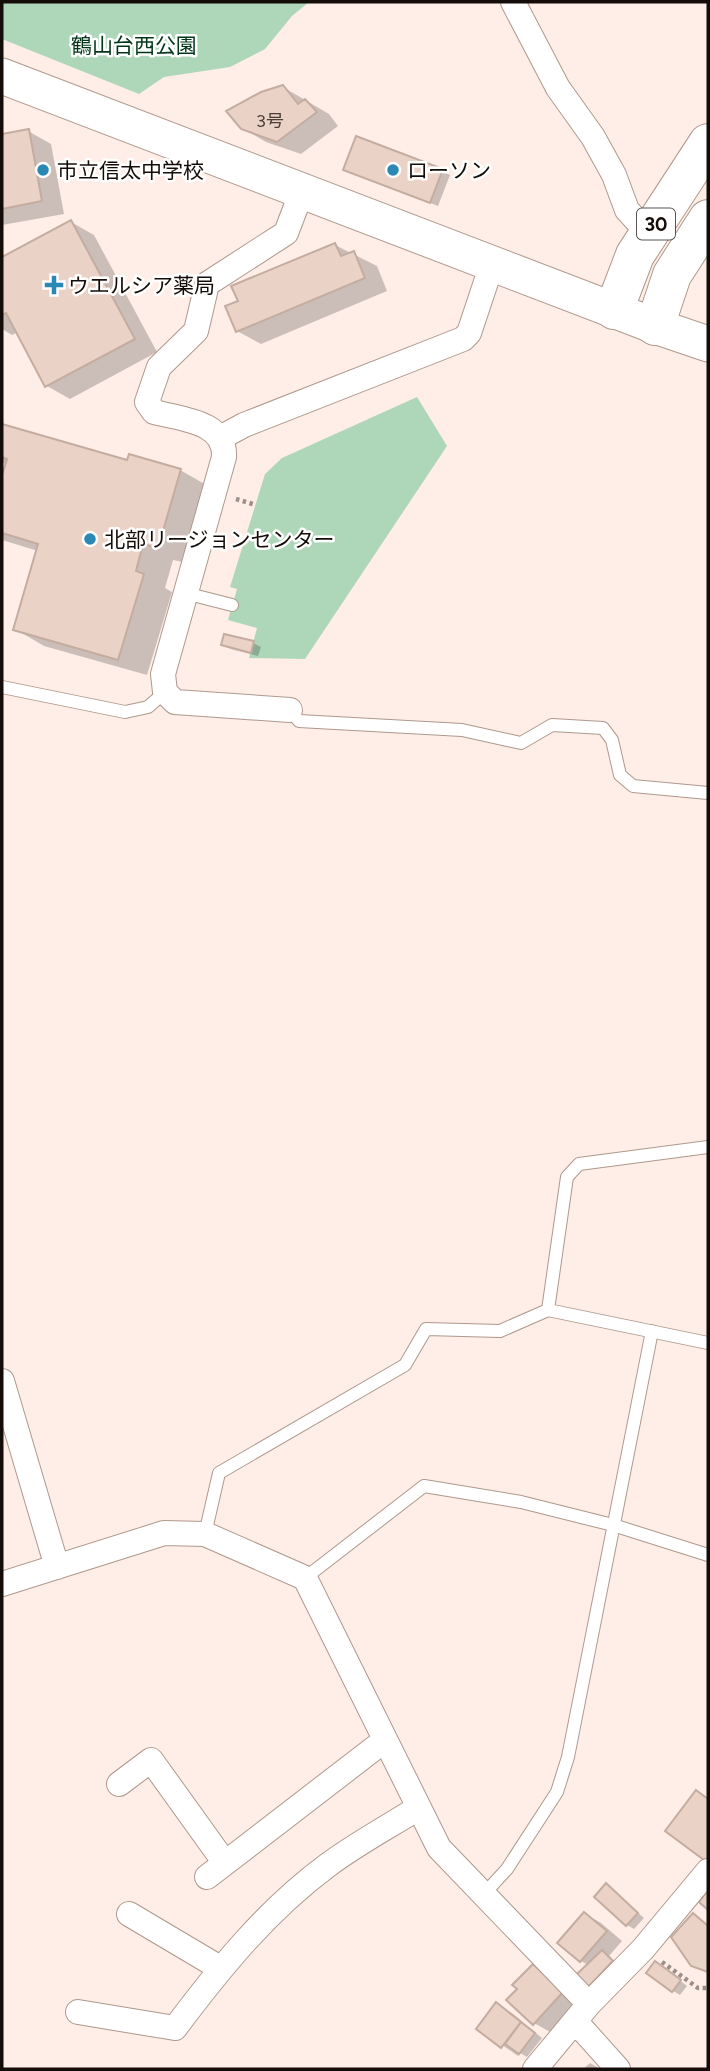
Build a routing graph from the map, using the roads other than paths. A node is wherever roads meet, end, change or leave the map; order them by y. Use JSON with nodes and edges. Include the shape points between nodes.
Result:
{"nodes":[{"id":1,"x":513,"y":2,"type":"edge"},
{"id":2,"x":2,"y":76,"type":"edge"},
{"id":3,"x":708,"y":143,"type":"edge"},
{"id":4,"x":302,"y":191,"type":"junction"},
{"id":5,"x":708,"y":219,"type":"edge"},
{"id":6,"x":649,"y":234,"type":"junction"},
{"id":7,"x":492,"y":264,"type":"junction"},
{"id":8,"x":614,"y":310,"type":"junction"},
{"id":9,"x":655,"y":326,"type":"junction"},
{"id":10,"x":708,"y":344,"type":"edge"},
{"id":11,"x":220,"y":438,"type":"junction"},
{"id":12,"x":185,"y":593,"type":"junction"},
{"id":13,"x":232,"y":605,"type":"dead end"},
{"id":14,"x":2,"y":687,"type":"edge"},
{"id":15,"x":165,"y":692,"type":"junction"},
{"id":16,"x":290,"y":710,"type":"joint"},
{"id":17,"x":708,"y":793,"type":"edge"},
{"id":18,"x":708,"y":1147,"type":"edge"},
{"id":19,"x":548,"y":1310,"type":"junction"},
{"id":20,"x":652,"y":1331,"type":"junction"},
{"id":21,"x":708,"y":1343,"type":"edge"},
{"id":22,"x":2,"y":1381,"type":"edge"},
{"id":23,"x":613,"y":1525,"type":"junction"},
{"id":24,"x":205,"y":1534,"type":"junction"},
{"id":25,"x":708,"y":1555,"type":"edge"},
{"id":26,"x":58,"y":1567,"type":"junction"},
{"id":27,"x":305,"y":1578,"type":"junction"},
{"id":28,"x":2,"y":1584,"type":"edge"},
{"id":29,"x":385,"y":1740,"type":"junction"},
{"id":30,"x":119,"y":1784,"type":"dead end"},
{"id":31,"x":418,"y":1808,"type":"junction"},
{"id":32,"x":708,"y":1871,"type":"edge"},
{"id":33,"x":484,"y":1894,"type":"junction"},
{"id":34,"x":129,"y":1914,"type":"dead end"},
{"id":35,"x":220,"y":1968,"type":"junction"},
{"id":36,"x":78,"y":2012,"type":"dead end"},
{"id":37,"x":582,"y":2012,"type":"junction"},
{"id":38,"x":535,"y":2069,"type":"edge"},
{"id":39,"x":618,"y":2069,"type":"edge"}],
"edges":[{"from":1,"to":6,"type":"street","via":[[558,89],[593,137],[627,210]]},
{"from":2,"to":4,"type":"street"},
{"from":3,"to":6,"type":"main road","number":"30"},
{"from":4,"to":7,"type":"street"},
{"from":4,"to":11,"type":"street","via":[[286,233],[207,284],[196,331],[159,368],[147,402],[154,412],[205,426]]},
{"from":5,"to":9,"type":"main road","number":"30","via":[[672,275]]},
{"from":6,"to":8,"type":"main road","number":"30","via":[[635,255]]},
{"from":7,"to":8,"type":"street"},
{"from":7,"to":11,"type":"street","via":[[463,339]]},
{"from":8,"to":9,"type":"street"},
{"from":9,"to":10,"type":"street"},
{"from":11,"to":12,"type":"street","via":[[224,457]]},
{"from":12,"to":13,"type":"lane"},
{"from":12,"to":15,"type":"street","via":[[163,674]]},
{"from":14,"to":15,"type":"lane","via":[[125,712],[148,707]]},
{"from":15,"to":16,"type":"street","via":[[175,702]]},
{"from":16,"to":17,"type":"lane","via":[[299,721],[462,730],[521,743],[552,725],[603,729],[612,740],[620,775],[632,786]]},
{"from":18,"to":19,"type":"lane","via":[[579,1164],[567,1177]]},
{"from":19,"to":20,"type":"lane"},
{"from":19,"to":24,"type":"lane","via":[[500,1331],[426,1329],[405,1365],[219,1473]]},
{"from":20,"to":21,"type":"lane"},
{"from":20,"to":23,"type":"lane"},
{"from":22,"to":26,"type":"street"},
{"from":23,"to":25,"type":"lane"},
{"from":23,"to":27,"type":"lane","via":[[521,1502],[425,1486]]},
{"from":23,"to":33,"type":"lane","via":[[568,1757],[557,1792],[507,1869]]},
{"from":24,"to":26,"type":"street","via":[[163,1533]]},
{"from":24,"to":27,"type":"street"},
{"from":26,"to":28,"type":"street"},
{"from":27,"to":29,"type":"street"},
{"from":29,"to":30,"type":"street","via":[[216,1870],[151,1760]]},
{"from":29,"to":31,"type":"street"},
{"from":31,"to":33,"type":"street","via":[[439,1848]]},
{"from":31,"to":35,"type":"street","via":[[328,1865],[269,1916]]},
{"from":32,"to":37,"type":"street","via":[[643,1949]]},
{"from":33,"to":37,"type":"street"},
{"from":34,"to":35,"type":"street"},
{"from":35,"to":36,"type":"street","via":[[175,2028]]},
{"from":37,"to":38,"type":"street"},
{"from":37,"to":39,"type":"street"}]}
